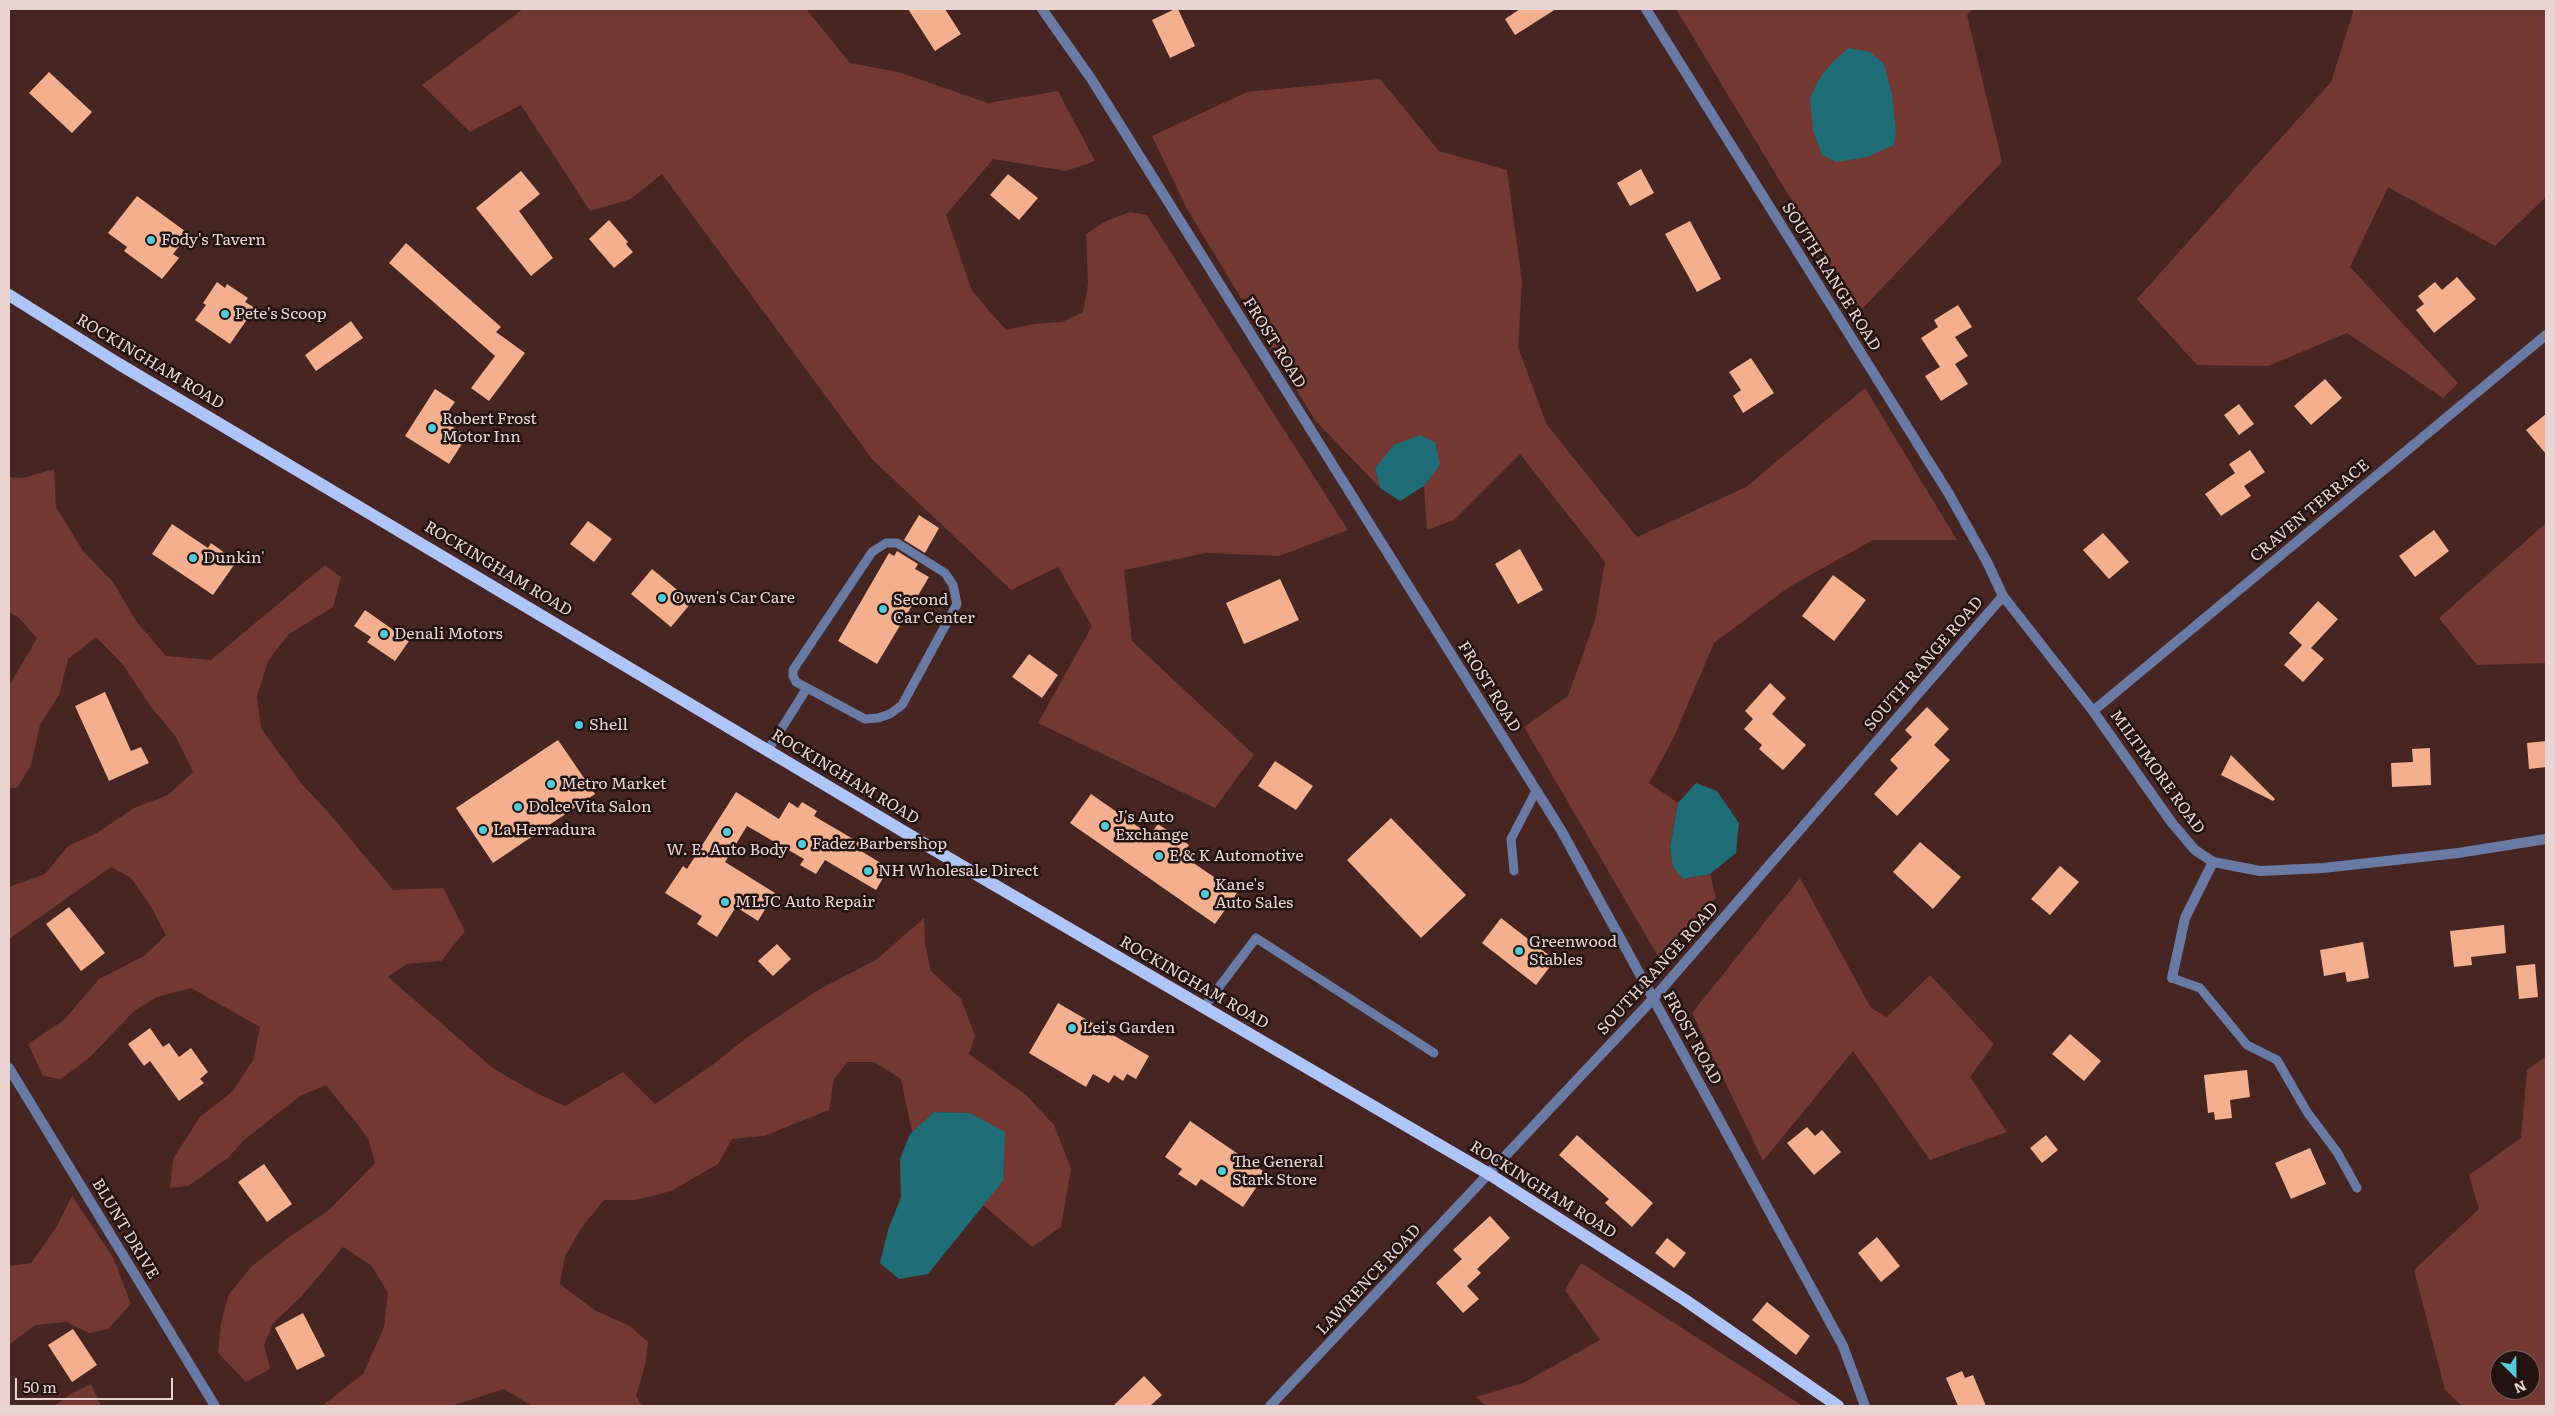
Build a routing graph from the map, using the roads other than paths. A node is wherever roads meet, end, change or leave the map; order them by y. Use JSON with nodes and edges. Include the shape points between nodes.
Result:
{"nodes":[{"id":1,"x":1042,"y":9,"type":"edge"},
{"id":2,"x":1646,"y":9,"type":"edge"},
{"id":3,"x":9,"y":295,"type":"edge"},
{"id":4,"x":2546,"y":335,"type":"edge"},
{"id":5,"x":2003,"y":596,"type":"junction"},
{"id":6,"x":808,"y":688,"type":"junction"},
{"id":7,"x":2093,"y":711,"type":"junction"},
{"id":8,"x":768,"y":750,"type":"junction"},
{"id":9,"x":1536,"y":791,"type":"junction"},
{"id":10,"x":2546,"y":838,"type":"edge"},
{"id":11,"x":2213,"y":862,"type":"junction"},
{"id":12,"x":1514,"y":871,"type":"dead end"},
{"id":13,"x":2172,"y":978,"type":"joint"},
{"id":14,"x":1653,"y":999,"type":"junction"},
{"id":15,"x":1204,"y":1007,"type":"junction"},
{"id":16,"x":1434,"y":1053,"type":"dead end"},
{"id":17,"x":9,"y":1068,"type":"edge"},
{"id":18,"x":1489,"y":1174,"type":"junction"},
{"id":19,"x":2357,"y":1188,"type":"dead end"},
{"id":20,"x":215,"y":1406,"type":"edge"},
{"id":21,"x":1270,"y":1406,"type":"edge"},
{"id":22,"x":1838,"y":1406,"type":"edge"},
{"id":23,"x":1865,"y":1406,"type":"edge"}],
"edges":[{"from":1,"to":9,"type":"street","name":"FROST ROAD","via":[[1102,97]]},
{"from":2,"to":5,"type":"street","name":"SOUTH RANGE ROAD","via":[[1949,494]]},
{"from":3,"to":8,"type":"main road","name":"ROCKINGHAM ROAD","via":[[119,364]]},
{"from":4,"to":7,"type":"street","name":"CRAVEN TERRACE"},
{"from":5,"to":7,"type":"street","name":"MILTIMORE ROAD"},
{"from":5,"to":14,"type":"street","name":"SOUTH RANGE ROAD"},
{"from":6,"to":6,"type":"lane","via":[[864,719],[890,714],[902,705],[957,604],[953,585],[945,573],[897,543],[886,543],[872,552],[793,670],[796,682]]},
{"from":6,"to":8,"type":"lane"},
{"from":7,"to":11,"type":"street","name":"MILTIMORE ROAD","via":[[2172,823],[2195,850]]},
{"from":8,"to":15,"type":"main road","name":"ROCKINGHAM ROAD"},
{"from":9,"to":12,"type":"lane","via":[[1511,839]]},
{"from":9,"to":14,"type":"street","name":"FROST ROAD","via":[[1561,830]]},
{"from":10,"to":11,"type":"street","name":"MILTIMORE ROAD","via":[[2458,853],[2323,868],[2260,871]]},
{"from":11,"to":13,"type":"street","via":[[2184,918]]},
{"from":13,"to":19,"type":"lane","via":[[2200,988],[2247,1045],[2277,1060]]},
{"from":14,"to":18,"type":"street","name":"SOUTH RANGE ROAD"},
{"from":14,"to":23,"type":"street","name":"FROST ROAD","via":[[1843,1346]]},
{"from":15,"to":16,"type":"lane","via":[[1256,938]]},
{"from":15,"to":18,"type":"main road","name":"ROCKINGHAM ROAD"},
{"from":17,"to":20,"type":"street","name":"BLUNT DRIVE"},
{"from":18,"to":21,"type":"street","name":"LAWRENCE ROAD"},
{"from":18,"to":22,"type":"main road","name":"ROCKINGHAM ROAD","via":[[1685,1300]]}]}
